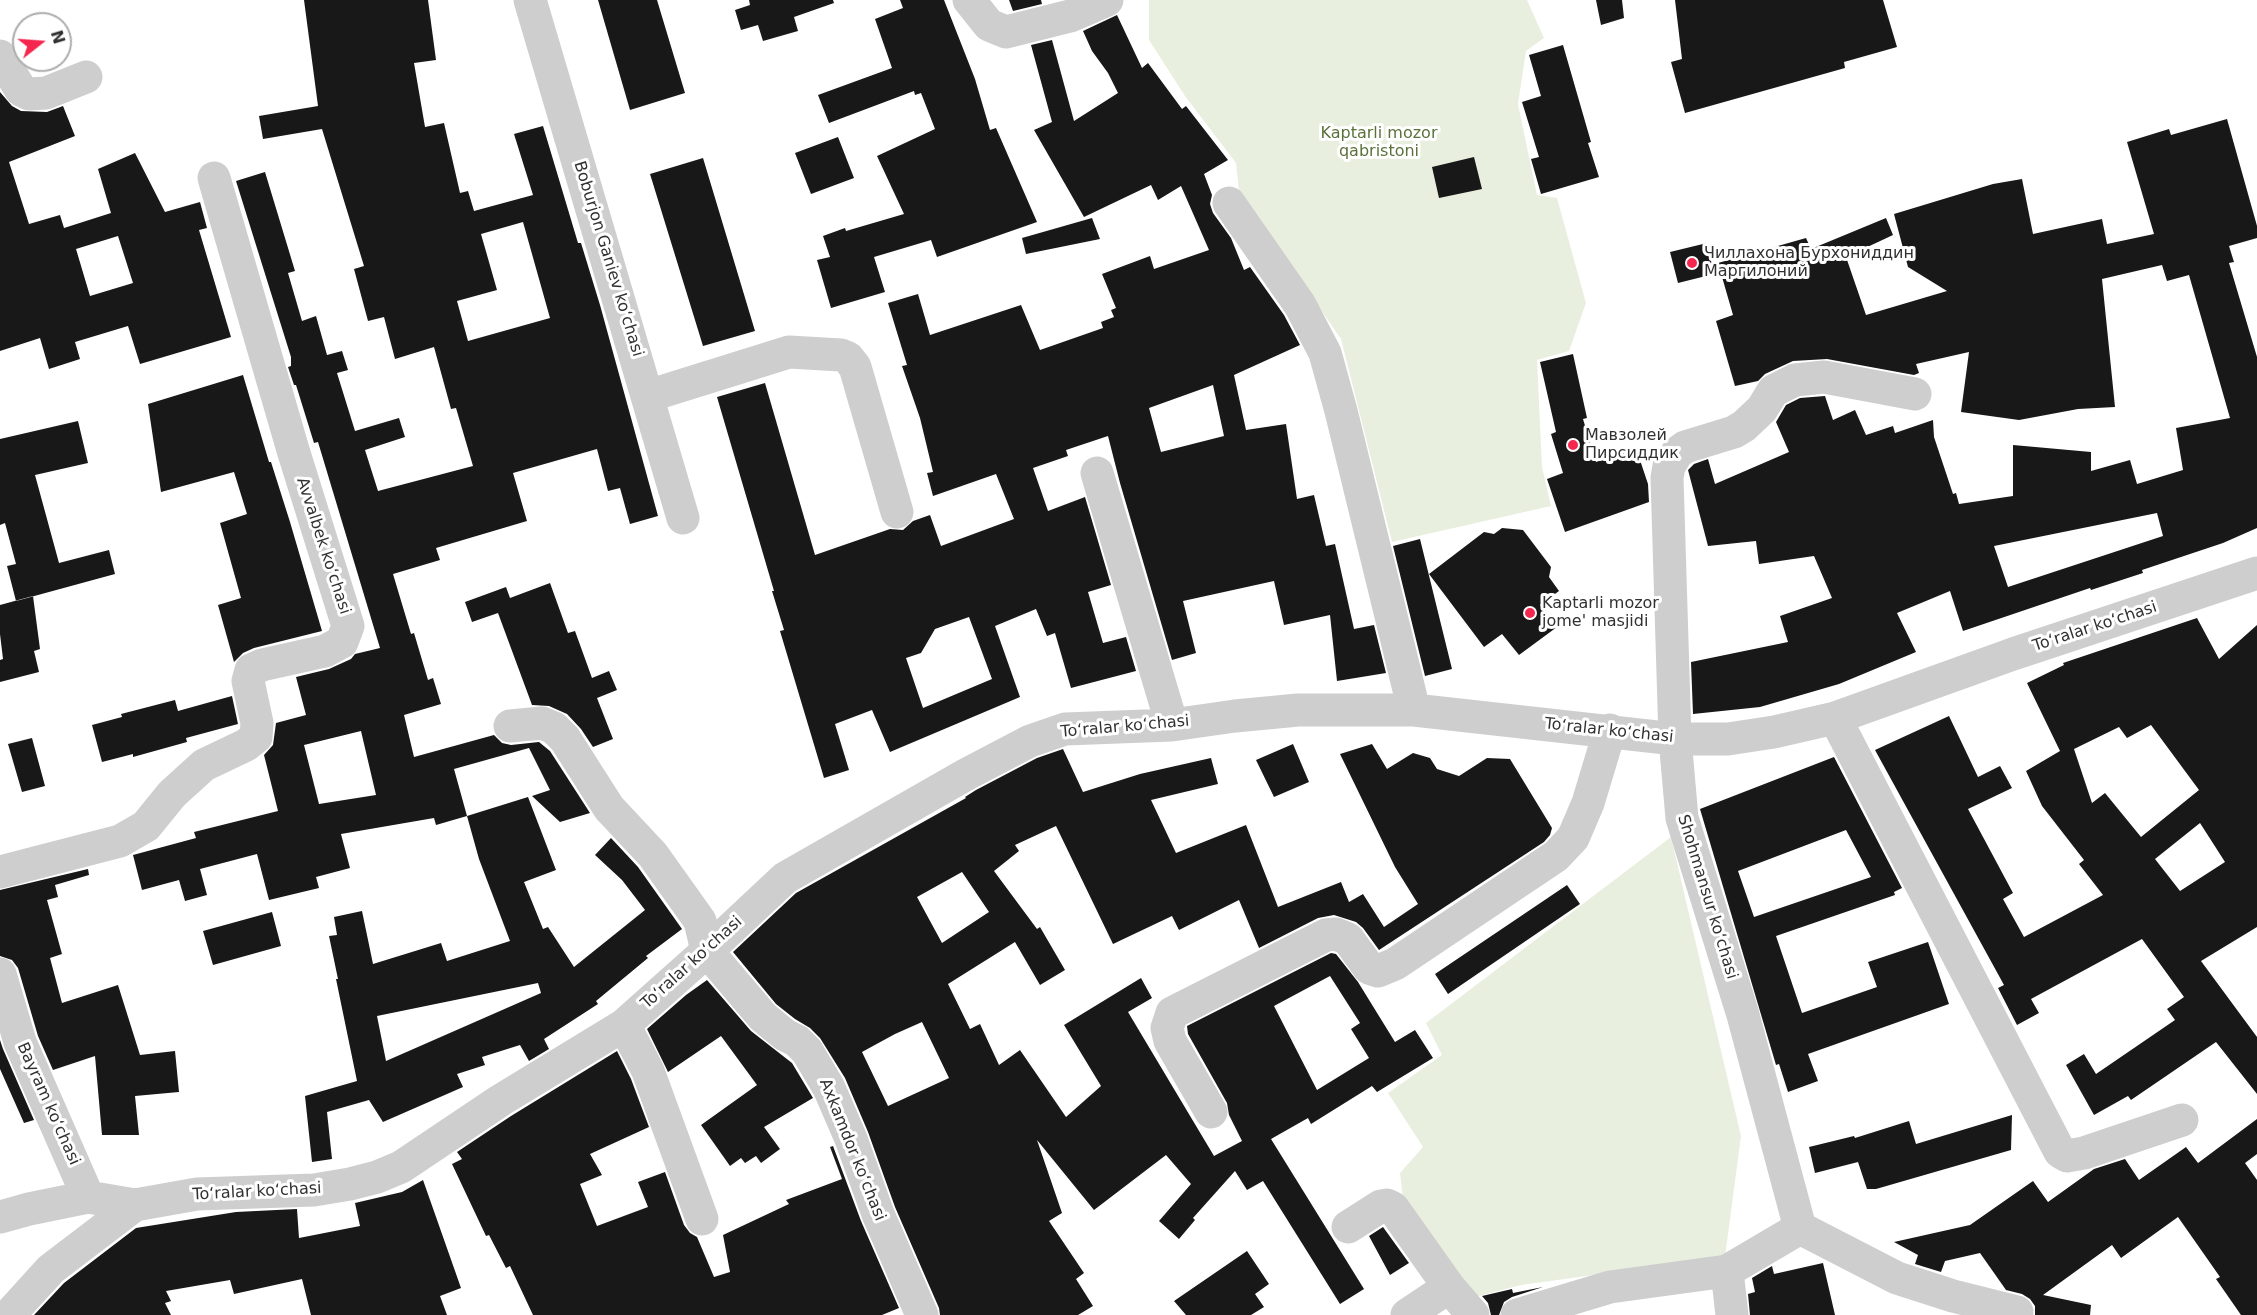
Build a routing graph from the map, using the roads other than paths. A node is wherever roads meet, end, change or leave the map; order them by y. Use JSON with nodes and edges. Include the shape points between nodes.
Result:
{"nodes":[{"id":1,"x":530,"y":0,"type":"edge"},
{"id":2,"x":969,"y":0,"type":"edge"},
{"id":3,"x":1107,"y":0,"type":"edge"},
{"id":4,"x":0,"y":56,"type":"edge"},
{"id":5,"x":86,"y":77,"type":"dead end"},
{"id":6,"x":214,"y":178,"type":"dead end"},
{"id":7,"x":1229,"y":203,"type":"dead end"},
{"id":8,"x":1915,"y":394,"type":"dead end"},
{"id":9,"x":648,"y":396,"type":"junction"},
{"id":10,"x":1097,"y":473,"type":"dead end"},
{"id":11,"x":897,"y":512,"type":"dead end"},
{"id":12,"x":683,"y":518,"type":"dead end"},
{"id":13,"x":2257,"y":573,"type":"edge"},
{"id":14,"x":1414,"y":710,"type":"junction"},
{"id":15,"x":1835,"y":718,"type":"junction"},
{"id":16,"x":1172,"y":725,"type":"junction"},
{"id":17,"x":510,"y":726,"type":"dead end"},
{"id":18,"x":1610,"y":730,"type":"junction"},
{"id":19,"x":1675,"y":739,"type":"junction"},
{"id":20,"x":0,"y":872,"type":"edge"},
{"id":21,"x":707,"y":951,"type":"junction"},
{"id":22,"x":0,"y":974,"type":"edge"},
{"id":23,"x":624,"y":1025,"type":"junction"},
{"id":24,"x":1211,"y":1112,"type":"dead end"},
{"id":25,"x":2182,"y":1120,"type":"dead end"},
{"id":26,"x":88,"y":1197,"type":"junction"},
{"id":27,"x":135,"y":1205,"type":"junction"},
{"id":28,"x":0,"y":1217,"type":"edge"},
{"id":29,"x":702,"y":1219,"type":"dead end"},
{"id":30,"x":1348,"y":1227,"type":"dead end"},
{"id":31,"x":1800,"y":1228,"type":"junction"},
{"id":32,"x":1726,"y":1271,"type":"junction"},
{"id":33,"x":1449,"y":1287,"type":"junction"},
{"id":34,"x":2017,"y":1312,"type":"dead end"},
{"id":35,"x":9,"y":1315,"type":"edge"},
{"id":36,"x":922,"y":1315,"type":"edge"},
{"id":37,"x":1407,"y":1315,"type":"edge"},
{"id":38,"x":1473,"y":1315,"type":"edge"},
{"id":39,"x":1517,"y":1315,"type":"edge"},
{"id":40,"x":1732,"y":1315,"type":"edge"}],
"edges":[{"from":1,"to":9,"type":"street","name":"Boburjon Ganiev koʻchasi"},
{"from":2,"to":3,"type":"street","via":[[989,25],[1006,32],[1070,16]]},
{"from":4,"to":5,"type":"street","via":[[21,90],[29,94],[46,93]]},
{"from":6,"to":20,"type":"street","name":"Avvalbek koʻchasi","via":[[289,440],[348,626],[342,642],[325,651],[250,670],[256,737],[204,765],[172,794],[146,826],[120,841]]},
{"from":7,"to":14,"type":"street","via":[[1300,305],[1325,353]]},
{"from":8,"to":19,"type":"street","name":"Shohmansur koʻchasi","via":[[1824,377],[1795,380],[1773,391],[1762,409],[1744,426],[1685,447],[1672,460],[1667,478]]},
{"from":9,"to":11,"type":"street","via":[[789,352],[848,358],[855,366]]},
{"from":9,"to":12,"type":"street","name":"Boburjon Ganiev koʻchasi"},
{"from":10,"to":16,"type":"street"},
{"from":13,"to":15,"type":"street","name":"Toʻralar koʻchasi"},
{"from":14,"to":16,"type":"street","name":"Toʻralar koʻchasi","via":[[1298,710]]},
{"from":14,"to":18,"type":"street","name":"Toʻralar koʻchasi"},
{"from":15,"to":19,"type":"street","name":"Toʻralar koʻchasi","via":[[1728,739]]},
{"from":15,"to":25,"type":"street","via":[[2060,1152],[2067,1156],[2084,1153]]},
{"from":16,"to":21,"type":"street","name":"Toʻralar koʻchasi","via":[[1065,729],[1030,741],[785,878]]},
{"from":17,"to":21,"type":"street","via":[[542,723],[565,739],[609,808],[653,855],[700,921]]},
{"from":18,"to":19,"type":"street","name":"Toʻralar koʻchasi"},
{"from":18,"to":24,"type":"street","via":[[1573,838],[1556,856],[1395,964],[1378,971],[1369,968],[1348,939],[1326,935],[1172,1013],[1167,1028],[1170,1041]]},
{"from":19,"to":31,"type":"street","name":"Shohmansur koʻchasi","via":[[1682,818],[1743,1015]]},
{"from":21,"to":23,"type":"street","name":"Toʻralar koʻchasi"},
{"from":21,"to":36,"type":"street","name":"Axkamdor koʻchasi","via":[[763,1017],[797,1041],[818,1067]]},
{"from":22,"to":26,"type":"street","name":"Bayram koʻchasi","via":[[20,1042]]},
{"from":23,"to":27,"type":"street","name":"Toʻralar koʻchasi","via":[[501,1100],[402,1167],[377,1177],[314,1190],[197,1194]]},
{"from":23,"to":29,"type":"street","via":[[648,1071]]},
{"from":26,"to":27,"type":"street","name":"Toʻralar koʻchasi"},
{"from":26,"to":28,"type":"street","name":"Toʻralar koʻchasi"},
{"from":27,"to":35,"type":"street","via":[[51,1269]]},
{"from":30,"to":33,"type":"street","via":[[1387,1205]]},
{"from":31,"to":32,"type":"street"},
{"from":31,"to":34,"type":"street","via":[[1897,1278]]},
{"from":32,"to":39,"type":"street","via":[[1610,1287]]},
{"from":32,"to":40,"type":"street"},
{"from":33,"to":37,"type":"street"},
{"from":33,"to":38,"type":"street"}]}
